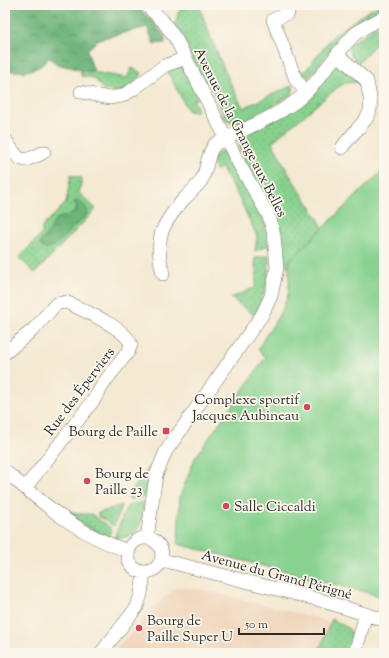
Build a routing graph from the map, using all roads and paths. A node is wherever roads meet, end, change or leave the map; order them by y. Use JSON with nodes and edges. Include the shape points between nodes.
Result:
{"nodes":[{"id":1,"x":146,"y":5,"type":"edge"},
{"id":2,"x":288,"y":13,"type":"dead end"},
{"id":3,"x":384,"y":17,"type":"edge"},
{"id":4,"x":337,"y":54,"type":"junction"},
{"id":5,"x":186,"y":58,"type":"junction"},
{"id":6,"x":81,"y":92,"type":"dead end"},
{"id":7,"x":306,"y":92,"type":"junction"},
{"id":8,"x":226,"y":138,"type":"junction"},
{"id":9,"x":5,"y":139,"type":"edge"},
{"id":10,"x":342,"y":148,"type":"dead end"},
{"id":11,"x":44,"y":152,"type":"dead end"},
{"id":12,"x":163,"y":274,"type":"dead end"},
{"id":13,"x":5,"y":353,"type":"edge"},
{"id":14,"x":5,"y":471,"type":"edge"},
{"id":15,"x":24,"y":488,"type":"junction"},
{"id":16,"x":147,"y":538,"type":"junction"},
{"id":17,"x":128,"y":551,"type":"junction"},
{"id":18,"x":162,"y":560,"type":"junction"},
{"id":19,"x":144,"y":573,"type":"junction"},
{"id":20,"x":366,"y":614,"type":"junction"},
{"id":21,"x":384,"y":620,"type":"edge"},
{"id":22,"x":101,"y":653,"type":"edge"},
{"id":23,"x":355,"y":653,"type":"edge"}],
"edges":[{"from":1,"to":5,"type":"street","name":"Avenue de la Grange aux Belles","via":[[169,27]]},
{"from":2,"to":7,"type":"street","via":[[274,20],[296,80]]},
{"from":3,"to":4,"type":"street","via":[[356,34]]},
{"from":4,"to":7,"type":"street"},
{"from":4,"to":10,"type":"street","via":[[367,81],[370,111]]},
{"from":5,"to":6,"type":"street","via":[[164,66],[122,96],[109,98]]},
{"from":5,"to":8,"type":"street","name":"Avenue de la Grange aux Belles"},
{"from":7,"to":8,"type":"street","via":[[281,110]]},
{"from":8,"to":12,"type":"street","via":[[210,149],[202,179],[164,226],[159,250]]},
{"from":8,"to":16,"type":"street","name":"Avenue de la Grange aux Belles","via":[[272,225],[276,260],[274,286],[262,316],[162,459],[154,483]]},
{"from":9,"to":11,"type":"street","via":[[16,156],[24,160]]},
{"from":13,"to":15,"type":"street","name":"Rue des Éperviers","via":[[35,328],[53,307],[66,302],[115,327],[126,336],[131,345],[93,401]]},
{"from":14,"to":15,"type":"street"},
{"from":15,"to":17,"type":"street","via":[[86,533]]},
{"from":16,"to":17,"type":"street","via":[[136,540]]},
{"from":16,"to":18,"type":"street","via":[[159,545]]},
{"from":17,"to":19,"type":"street","via":[[127,557],[131,566]]},
{"from":18,"to":19,"type":"street","via":[[152,571]]},
{"from":18,"to":20,"type":"street","name":"Avenue du Grand Périgné"},
{"from":19,"to":22,"type":"street","via":[[137,607]]},
{"from":20,"to":21,"type":"street","name":"Avenue du Grand Périgné"},
{"from":20,"to":23,"type":"street"}]}
